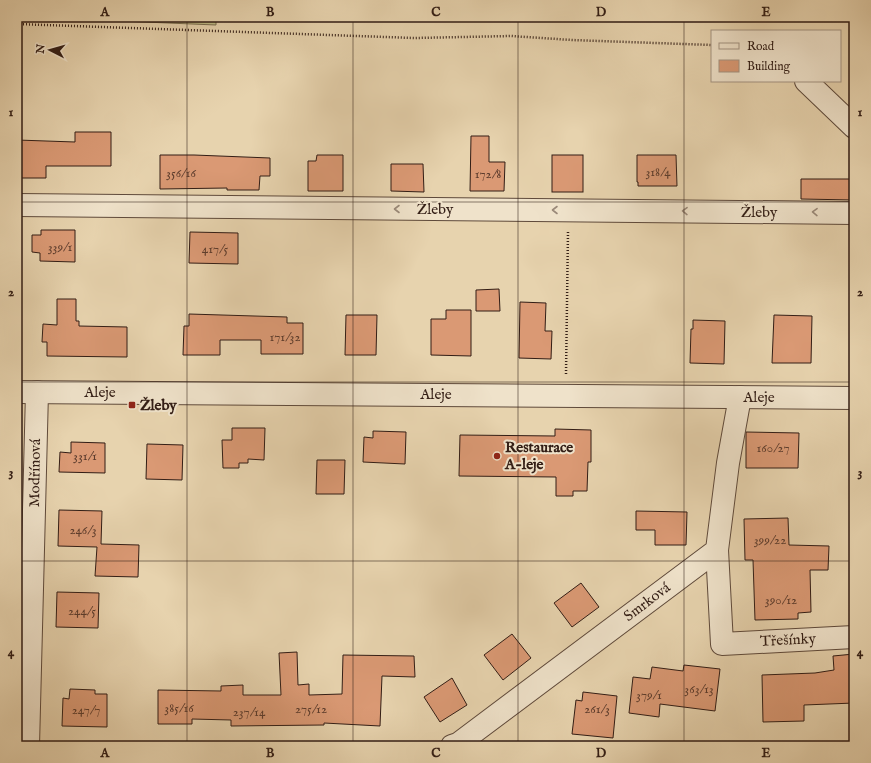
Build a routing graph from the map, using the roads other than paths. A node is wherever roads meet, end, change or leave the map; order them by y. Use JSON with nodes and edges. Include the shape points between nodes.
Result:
{"nodes":[{"id":1,"x":807,"y":82,"type":"edge"},
{"id":2,"x":854,"y":127,"type":"edge"},
{"id":3,"x":17,"y":205,"type":"edge"},
{"id":4,"x":854,"y":213,"type":"edge"},
{"id":5,"x":27,"y":392,"type":"edge"},
{"id":6,"x":740,"y":397,"type":"junction"},
{"id":7,"x":854,"y":398,"type":"edge"},
{"id":8,"x":717,"y":550,"type":"junction"},
{"id":9,"x":854,"y":637,"type":"edge"},
{"id":10,"x":28,"y":746,"type":"edge"},
{"id":11,"x":452,"y":746,"type":"edge"}],
"edges":[{"from":1,"to":2,"type":"street"},
{"from":4,"to":3,"type":"street","name":"Žleby","one_way":true},
{"from":5,"to":6,"type":"street","name":"Aleje"},
{"from":5,"to":10,"type":"street","name":"Modřínová"},
{"from":6,"to":7,"type":"street","name":"Aleje"},
{"from":6,"to":8,"type":"street","via":[[728,463]]},
{"from":8,"to":9,"type":"street","name":"Třešínky","via":[[722,644]]},
{"from":8,"to":11,"type":"street","name":"Smrková"}]}
